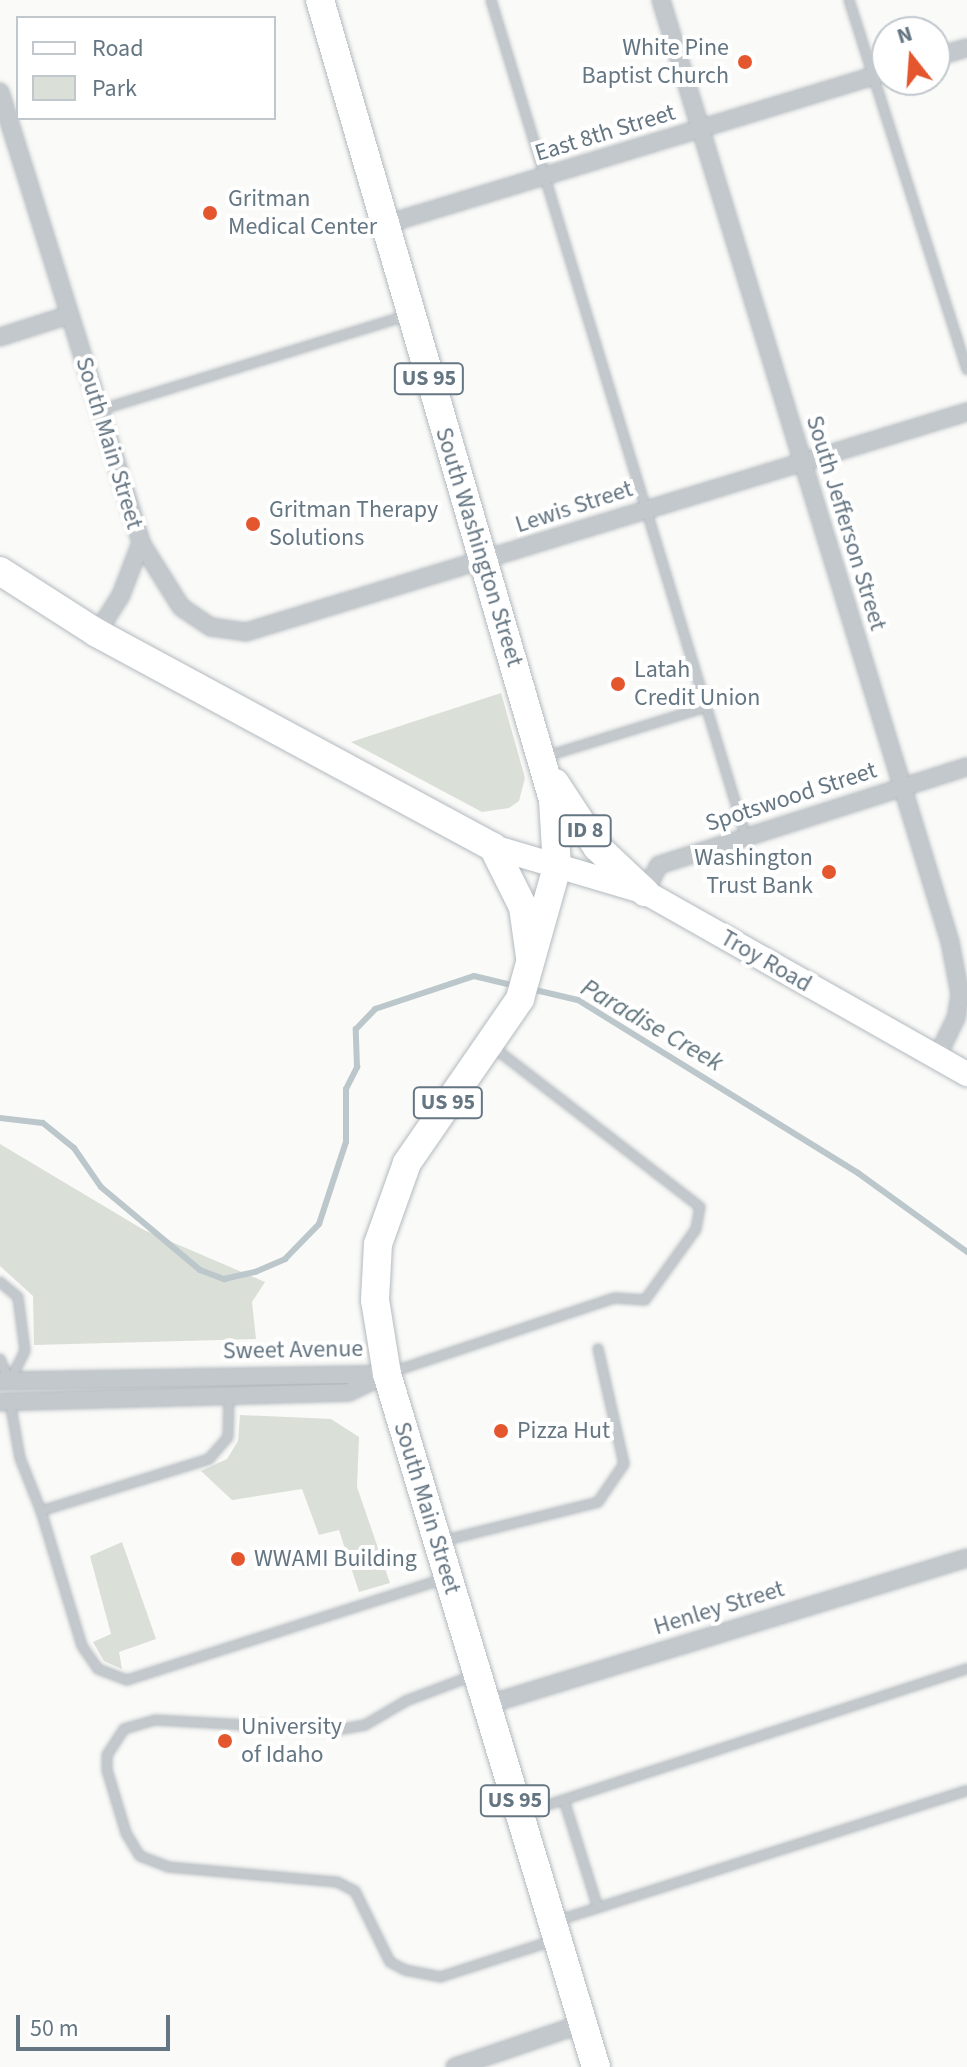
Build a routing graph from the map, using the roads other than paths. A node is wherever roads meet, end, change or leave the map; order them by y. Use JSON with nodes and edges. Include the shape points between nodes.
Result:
{"nodes":[{"id":1,"x":320,"y":0,"type":"edge"},
{"id":2,"x":491,"y":0,"type":"edge"},
{"id":3,"x":661,"y":0,"type":"edge"},
{"id":4,"x":849,"y":0,"type":"edge"},
{"id":5,"x":871,"y":53,"type":"edge"},
{"id":6,"x":871,"y":77,"type":"edge"},
{"id":7,"x":0,"y":92,"type":"edge"},
{"id":8,"x":886,"y":96,"type":"edge"},
{"id":9,"x":700,"y":129,"type":"junction"},
{"id":10,"x":544,"y":177,"type":"junction"},
{"id":11,"x":383,"y":225,"type":"junction"},
{"id":12,"x":69,"y":315,"type":"junction"},
{"id":13,"x":410,"y":315,"type":"junction"},
{"id":14,"x":0,"y":337,"type":"edge"},
{"id":15,"x":967,"y":370,"type":"edge"},
{"id":16,"x":99,"y":410,"type":"junction"},
{"id":17,"x":967,"y":412,"type":"edge"},
{"id":18,"x":802,"y":462,"type":"junction"},
{"id":19,"x":646,"y":509,"type":"junction"},
{"id":20,"x":141,"y":543,"type":"junction"},
{"id":21,"x":483,"y":561,"type":"junction"},
{"id":22,"x":0,"y":571,"type":"edge"},
{"id":23,"x":97,"y":633,"type":"junction"},
{"id":24,"x":706,"y":707,"type":"junction"},
{"id":25,"x":542,"y":757,"type":"junction"},
{"id":26,"x":967,"y":767,"type":"edge"},
{"id":27,"x":904,"y":787,"type":"junction"},
{"id":28,"x":746,"y":837,"type":"junction"},
{"id":29,"x":493,"y":847,"type":"junction"},
{"id":30,"x":557,"y":867,"type":"junction"},
{"id":31,"x":645,"y":892,"type":"junction"},
{"id":32,"x":524,"y":987,"type":"junction"},
{"id":33,"x":490,"y":1044,"type":"junction"},
{"id":34,"x":936,"y":1059,"type":"junction"},
{"id":35,"x":967,"y":1074,"type":"edge"},
{"id":36,"x":0,"y":1282,"type":"edge"},
{"id":37,"x":598,"y":1349,"type":"dead end"},
{"id":38,"x":0,"y":1359,"type":"edge"},
{"id":39,"x":387,"y":1374,"type":"junction"},
{"id":40,"x":5,"y":1380,"type":"edge"},
{"id":41,"x":229,"y":1397,"type":"junction"},
{"id":42,"x":5,"y":1402,"type":"edge"},
{"id":43,"x":41,"y":1511,"type":"junction"},
{"id":44,"x":438,"y":1543,"type":"junction"},
{"id":45,"x":966,"y":1560,"type":"edge"},
{"id":46,"x":448,"y":1578,"type":"junction"},
{"id":47,"x":967,"y":1669,"type":"edge"},
{"id":48,"x":477,"y":1674,"type":"junction"},
{"id":49,"x":486,"y":1705,"type":"junction"},
{"id":50,"x":967,"y":1791,"type":"edge"},
{"id":51,"x":564,"y":1800,"type":"junction"},
{"id":52,"x":519,"y":1814,"type":"junction"},
{"id":53,"x":598,"y":1908,"type":"junction"},
{"id":54,"x":554,"y":1931,"type":"junction"},
{"id":55,"x":581,"y":2024,"type":"junction"},
{"id":56,"x":482,"y":2063,"type":"edge"},
{"id":57,"x":455,"y":2067,"type":"edge"},
{"id":58,"x":596,"y":2067,"type":"edge"}],
"edges":[{"from":1,"to":11,"type":"highway","name":"South Washington Street","number":"US 95"},
{"from":2,"to":10,"type":"lane"},
{"from":3,"to":9,"type":"street","name":"South Jefferson Street"},
{"from":4,"to":5,"type":"lane"},
{"from":6,"to":9,"type":"street","name":"East 8th Street"},
{"from":7,"to":12,"type":"street","name":"South Main Street"},
{"from":8,"to":15,"type":"lane"},
{"from":9,"to":10,"type":"street","name":"East 8th Street"},
{"from":9,"to":18,"type":"street","name":"South Jefferson Street"},
{"from":10,"to":11,"type":"street","name":"East 8th Street"},
{"from":10,"to":19,"type":"lane"},
{"from":11,"to":13,"type":"highway","name":"South Washington Street","number":"US 95"},
{"from":12,"to":14,"type":"street"},
{"from":12,"to":16,"type":"street","name":"South Main Street"},
{"from":13,"to":16,"type":"lane"},
{"from":13,"to":21,"type":"highway","name":"South Washington Street","number":"US 95"},
{"from":16,"to":20,"type":"street","name":"South Main Street"},
{"from":17,"to":18,"type":"street","name":"Lewis Street"},
{"from":18,"to":19,"type":"street","name":"Lewis Street"},
{"from":18,"to":27,"type":"street","name":"South Jefferson Street"},
{"from":19,"to":21,"type":"street","name":"Lewis Street"},
{"from":19,"to":24,"type":"lane"},
{"from":20,"to":21,"type":"street","name":"Lewis Street","via":[[181,607],[211,627],[236,633],[457,564]]},
{"from":20,"to":23,"type":"street","name":"South Main Street","via":[[121,595]]},
{"from":21,"to":25,"type":"highway","name":"South Washington Street","number":"US 95"},
{"from":22,"to":23,"type":"highway"},
{"from":23,"to":29,"type":"highway"},
{"from":24,"to":25,"type":"lane"},
{"from":24,"to":28,"type":"lane"},
{"from":25,"to":30,"type":"highway","name":"South Washington Street","number":"US 95","via":[[553,800]]},
{"from":25,"to":31,"type":"highway","number":"ID 8","via":[[585,831]]},
{"from":26,"to":27,"type":"street","name":"Spotswood Street"},
{"from":27,"to":28,"type":"street","name":"Spotswood Street"},
{"from":27,"to":34,"type":"street","name":"South Jefferson Street","via":[[959,984],[956,1018]]},
{"from":28,"to":31,"type":"street","name":"Spotswood Street","via":[[659,865]]},
{"from":29,"to":30,"type":"main road","number":"ID 8"},
{"from":29,"to":32,"type":"highway","via":[[523,907]]},
{"from":30,"to":31,"type":"main road","name":"Troy Road","number":"ID 8"},
{"from":30,"to":32,"type":"highway","name":"South Main Street","number":"US 95"},
{"from":31,"to":34,"type":"main road","name":"Troy Road","number":"ID 8"},
{"from":32,"to":33,"type":"highway","name":"South Main Street","number":"US 95"},
{"from":33,"to":39,"type":"highway","name":"South Main Street","number":"US 95","via":[[407,1163],[388,1204],[378,1244],[375,1300]]},
{"from":33,"to":39,"type":"lane","via":[[700,1207],[696,1229],[645,1300],[615,1298]]},
{"from":34,"to":35,"type":"main road","name":"Troy Road","number":"ID 8"},
{"from":36,"to":40,"type":"lane","via":[[18,1297],[25,1351]]},
{"from":37,"to":44,"type":"lane","via":[[624,1464],[598,1502]]},
{"from":38,"to":40,"type":"lane"},
{"from":39,"to":40,"type":"street","name":"Sweet Avenue"},
{"from":39,"to":41,"type":"street","name":"Sweet Avenue","via":[[349,1392]]},
{"from":39,"to":44,"type":"highway","name":"South Main Street","number":"US 95"},
{"from":40,"to":42,"type":"street"},
{"from":41,"to":42,"type":"street","name":"Sweet Avenue"},
{"from":41,"to":43,"type":"lane","via":[[228,1437],[209,1459]]},
{"from":42,"to":43,"type":"lane"},
{"from":43,"to":46,"type":"lane","via":[[82,1646],[98,1669],[127,1680]]},
{"from":44,"to":46,"type":"highway","name":"South Main Street","number":"US 95"},
{"from":45,"to":49,"type":"street","name":"Henley Street"},
{"from":46,"to":48,"type":"highway","name":"South Main Street","number":"US 95"},
{"from":47,"to":51,"type":"lane"},
{"from":48,"to":49,"type":"highway","name":"South Main Street","number":"US 95"},
{"from":48,"to":54,"type":"lane","via":[[406,1701],[365,1725],[338,1730],[155,1720],[124,1729],[107,1755],[107,1770],[126,1833],[140,1856],[168,1867],[337,1882],[355,1891],[390,1962],[405,1970],[440,1977]]},
{"from":49,"to":52,"type":"highway","name":"South Main Street","number":"US 95"},
{"from":50,"to":53,"type":"lane"},
{"from":51,"to":52,"type":"lane"},
{"from":51,"to":53,"type":"lane"},
{"from":52,"to":54,"type":"highway","name":"South Main Street","number":"US 95"},
{"from":53,"to":54,"type":"lane"},
{"from":54,"to":55,"type":"highway","name":"South Main Street","number":"US 95"},
{"from":55,"to":56,"type":"street"},
{"from":55,"to":58,"type":"highway","name":"South Main Street","number":"US 95"},
{"from":56,"to":57,"type":"street"}]}
